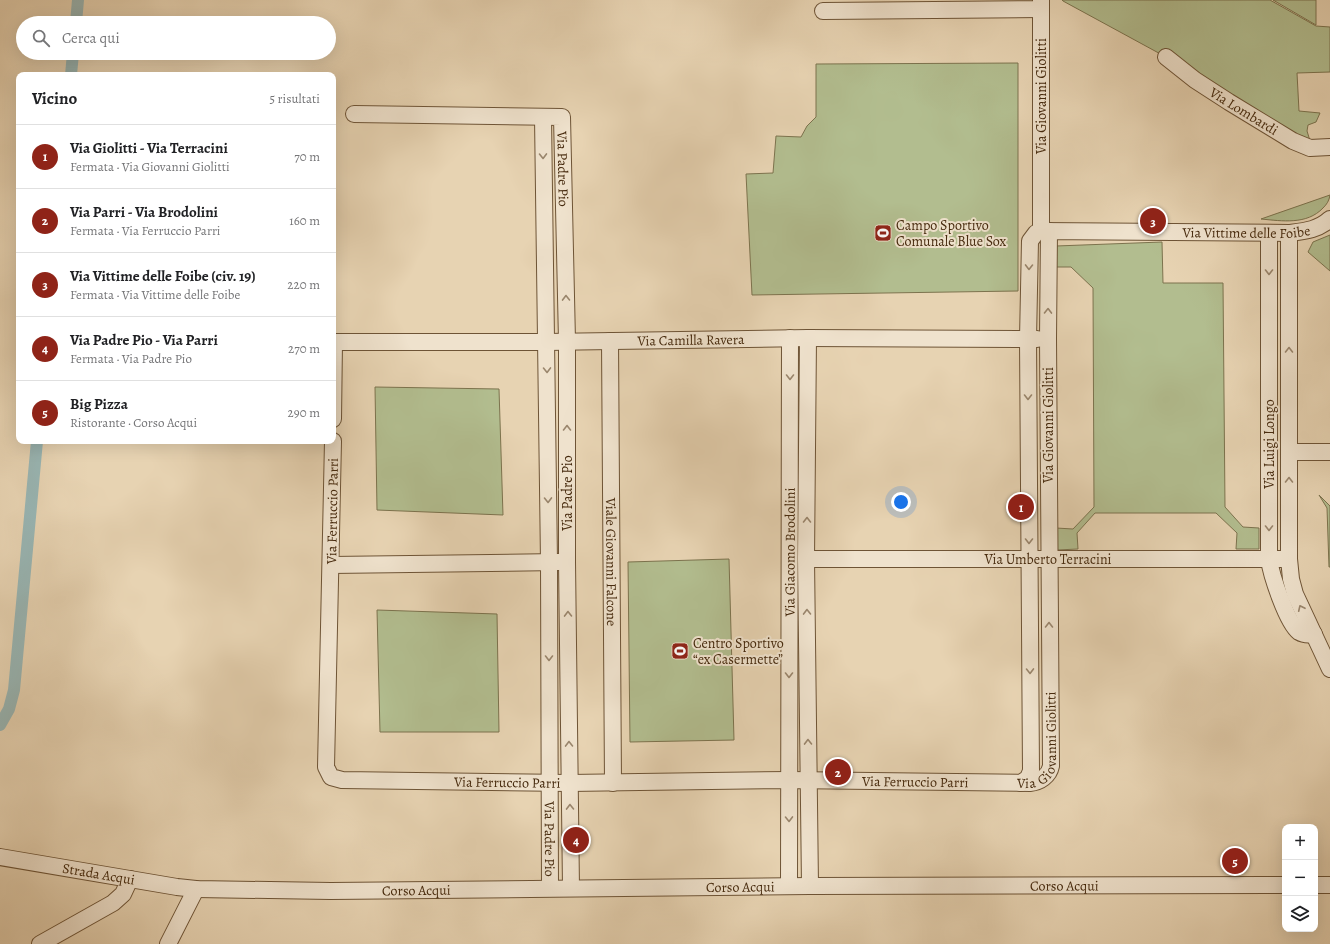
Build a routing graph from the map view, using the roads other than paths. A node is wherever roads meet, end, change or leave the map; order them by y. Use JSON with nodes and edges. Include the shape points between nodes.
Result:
{"nodes":[{"id":1,"x":1041,"y":5,"type":"edge"},
{"id":2,"x":823,"y":11,"type":"dead end"},
{"id":3,"x":1166,"y":57,"type":"dead end"},
{"id":4,"x":354,"y":114,"type":"dead end"},
{"id":5,"x":543,"y":117,"type":"junction"},
{"id":6,"x":1330,"y":147,"type":"edge"},
{"id":7,"x":1330,"y":219,"type":"edge"},
{"id":8,"x":1043,"y":231,"type":"junction"},
{"id":9,"x":1269,"y":233,"type":"junction"},
{"id":10,"x":1289,"y":233,"type":"junction"},
{"id":11,"x":790,"y":338,"type":"junction"},
{"id":12,"x":808,"y":338,"type":"junction"},
{"id":13,"x":1028,"y":339,"type":"junction"},
{"id":14,"x":1048,"y":339,"type":"junction"},
{"id":15,"x":567,"y":341,"type":"junction"},
{"id":16,"x":610,"y":341,"type":"junction"},
{"id":17,"x":336,"y":342,"type":"edge"},
{"id":18,"x":546,"y":342,"type":"junction"},
{"id":19,"x":333,"y":444,"type":"edge"},
{"id":20,"x":1289,"y":452,"type":"junction"},
{"id":21,"x":1330,"y":452,"type":"edge"},
{"id":22,"x":806,"y":559,"type":"junction"},
{"id":23,"x":1269,"y":559,"type":"junction"},
{"id":24,"x":1029,"y":560,"type":"junction"},
{"id":25,"x":1049,"y":560,"type":"junction"},
{"id":26,"x":1289,"y":560,"type":"junction"},
{"id":27,"x":549,"y":562,"type":"junction"},
{"id":28,"x":567,"y":562,"type":"junction"},
{"id":29,"x":331,"y":565,"type":"junction"},
{"id":30,"x":1314,"y":634,"type":"junction"},
{"id":31,"x":1330,"y":669,"type":"edge"},
{"id":32,"x":789,"y":780,"type":"junction"},
{"id":33,"x":809,"y":781,"type":"junction"},
{"id":34,"x":550,"y":783,"type":"junction"},
{"id":35,"x":569,"y":783,"type":"junction"},
{"id":36,"x":613,"y":783,"type":"junction"},
{"id":37,"x":1021,"y":783,"type":"junction"},
{"id":38,"x":0,"y":857,"type":"edge"},
{"id":39,"x":130,"y":879,"type":"junction"},
{"id":40,"x":1282,"y":885,"type":"edge"},
{"id":41,"x":1318,"y":885,"type":"edge"},
{"id":42,"x":1330,"y":885,"type":"edge"},
{"id":43,"x":790,"y":886,"type":"junction"},
{"id":44,"x":810,"y":886,"type":"junction"},
{"id":45,"x":550,"y":888,"type":"junction"},
{"id":46,"x":571,"y":888,"type":"junction"},
{"id":47,"x":196,"y":889,"type":"junction"},
{"id":48,"x":40,"y":944,"type":"edge"},
{"id":49,"x":168,"y":944,"type":"edge"}],
"edges":[{"from":1,"to":2,"type":"street"},
{"from":1,"to":8,"type":"street","name":"Via Giovanni Giolitti"},
{"from":3,"to":6,"type":"street","name":"Via Lombardi","via":[[1195,80],[1293,141],[1310,148]]},
{"from":4,"to":5,"type":"street","name":"Via Padre Pio"},
{"from":15,"to":5,"type":"street","name":"Via Padre Pio","one_way":true,"via":[[562,117]]},
{"from":5,"to":18,"type":"street","name":"Via Padre Pio","one_way":true},
{"from":7,"to":10,"type":"street","name":"Via Vittime delle Foibe","via":[[1318,228]]},
{"from":8,"to":9,"type":"street","name":"Via Vittime delle Foibe"},
{"from":8,"to":13,"type":"street","name":"Via Giovanni Giolitti","one_way":true,"via":[[1034,235],[1029,244]]},
{"from":14,"to":8,"type":"street","name":"Via Giovanni Giolitti","one_way":true},
{"from":9,"to":10,"type":"street","name":"Via Vittime delle Foibe"},
{"from":9,"to":23,"type":"street","name":"Via Luigi Longo","one_way":true},
{"from":20,"to":10,"type":"street","name":"Via Luigi Longo","one_way":true},
{"from":11,"to":12,"type":"street","name":"Via Camilla Ravera"},
{"from":11,"to":16,"type":"street","name":"Via Camilla Ravera"},
{"from":11,"to":32,"type":"street","name":"Via Giacomo Brodolini","one_way":true},
{"from":12,"to":13,"type":"street","name":"Via Camilla Ravera"},
{"from":22,"to":12,"type":"street","name":"Via Giacomo Brodolini","one_way":true},
{"from":13,"to":14,"type":"street","name":"Via Camilla Ravera"},
{"from":13,"to":24,"type":"street","name":"Via Giovanni Giolitti","one_way":true},
{"from":14,"to":25,"type":"street","name":"Via Giovanni Giolitti"},
{"from":15,"to":16,"type":"street","name":"Via Camilla Ravera"},
{"from":15,"to":18,"type":"street","name":"Via Camilla Ravera"},
{"from":28,"to":15,"type":"street","name":"Via Padre Pio","one_way":true},
{"from":16,"to":36,"type":"street","name":"Viale Giovanni Falcone"},
{"from":17,"to":18,"type":"street","name":"Via Camilla Ravera"},
{"from":18,"to":27,"type":"street","name":"Via Padre Pio","one_way":true},
{"from":19,"to":29,"type":"street","name":"Via Ferruccio Parri"},
{"from":20,"to":21,"type":"street"},
{"from":26,"to":20,"type":"street","name":"Via Luigi Longo","one_way":true},
{"from":22,"to":24,"type":"street","name":"Via Umberto Terracini"},
{"from":33,"to":22,"type":"street","name":"Via Giacomo Brodolini","one_way":true},
{"from":23,"to":25,"type":"street","name":"Via Umberto Terracini"},
{"from":23,"to":26,"type":"street","name":"Via Umberto Terracini"},
{"from":23,"to":30,"type":"street","name":"Via Luigi Longo","via":[[1270,570],[1291,620],[1298,631],[1307,636]]},
{"from":24,"to":25,"type":"street","name":"Via Umberto Terracini"},
{"from":24,"to":37,"type":"street","name":"Via Giovanni Giolitti","one_way":true,"via":[[1031,771],[1028,778]]},
{"from":37,"to":25,"type":"street","name":"Via Giovanni Giolitti","one_way":true,"via":[[1042,779],[1051,766]]},
{"from":30,"to":26,"type":"street","name":"Via Luigi Longo","one_way":true,"via":[[1295,594]]},
{"from":27,"to":28,"type":"street"},
{"from":27,"to":29,"type":"street"},
{"from":27,"to":34,"type":"street","name":"Via Padre Pio","one_way":true},
{"from":35,"to":28,"type":"street","name":"Via Padre Pio","one_way":true},
{"from":29,"to":34,"type":"street","name":"Via Ferruccio Parri","via":[[326,767],[331,777],[342,780]]},
{"from":30,"to":31,"type":"street","name":"Via Luigi Longo"},
{"from":32,"to":33,"type":"street","name":"Via Ferruccio Parri"},
{"from":32,"to":36,"type":"street","name":"Via Ferruccio Parri"},
{"from":32,"to":43,"type":"street","name":"Via Giacomo Brodolini","one_way":true},
{"from":33,"to":37,"type":"street","name":"Via Ferruccio Parri"},
{"from":33,"to":44,"type":"street","name":"Via Giacomo Brodolini"},
{"from":34,"to":35,"type":"street","name":"Via Ferruccio Parri"},
{"from":34,"to":45,"type":"street","name":"Via Padre Pio"},
{"from":35,"to":36,"type":"street","name":"Via Ferruccio Parri"},
{"from":46,"to":35,"type":"street","name":"Via Padre Pio","one_way":true},
{"from":38,"to":39,"type":"street","name":"Strada Acqui"},
{"from":39,"to":47,"type":"street","name":"Strada Acqui"},
{"from":39,"to":48,"type":"street","via":[[123,894],[113,903]]},
{"from":40,"to":44,"type":"street","name":"Corso Acqui"},
{"from":41,"to":42,"type":"street"},
{"from":43,"to":44,"type":"street","name":"Corso Acqui"},
{"from":43,"to":46,"type":"street","name":"Corso Acqui"},
{"from":45,"to":46,"type":"street","name":"Corso Acqui"},
{"from":45,"to":47,"type":"street","name":"Corso Acqui","via":[[331,891]]},
{"from":47,"to":49,"type":"street"}]}
